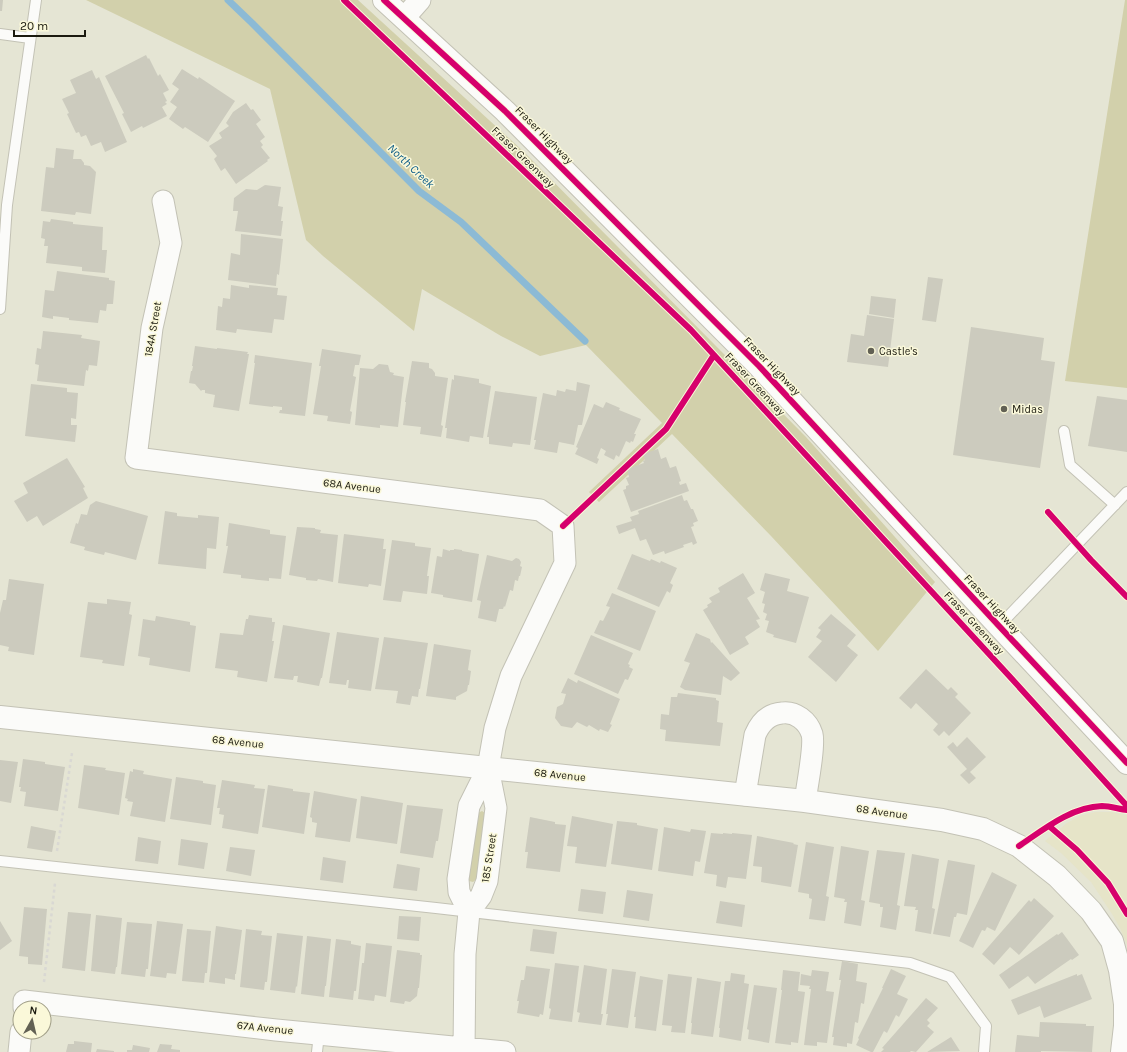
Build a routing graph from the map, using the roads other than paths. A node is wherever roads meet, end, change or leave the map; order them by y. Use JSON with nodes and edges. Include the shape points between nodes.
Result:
{"nodes":[{"id":1,"x":36,"y":0,"type":"edge"},
{"id":2,"x":384,"y":0,"type":"edge"},
{"id":3,"x":420,"y":0,"type":"edge"},
{"id":4,"x":404,"y":18,"type":"junction"},
{"id":5,"x":0,"y":34,"type":"edge"},
{"id":6,"x":30,"y":38,"type":"junction"},
{"id":7,"x":163,"y":201,"type":"dead end"},
{"id":8,"x":0,"y":309,"type":"edge"},
{"id":9,"x":1064,"y":430,"type":"dead end"},
{"id":10,"x":136,"y":458,"type":"joint"},
{"id":11,"x":1127,"y":492,"type":"edge"},
{"id":12,"x":1115,"y":505,"type":"junction"},
{"id":13,"x":563,"y":526,"type":"joint"},
{"id":14,"x":999,"y":626,"type":"junction"},
{"id":15,"x":0,"y":717,"type":"edge"},
{"id":16,"x":1127,"y":763,"type":"edge"},
{"id":17,"x":488,"y":768,"type":"junction"},
{"id":18,"x":745,"y":795,"type":"junction"},
{"id":19,"x":805,"y":801,"type":"junction"},
{"id":20,"x":0,"y":861,"type":"edge"},
{"id":21,"x":469,"y":912,"type":"junction"},
{"id":22,"x":52,"y":1009,"type":"edge"},
{"id":23,"x":20,"y":1040,"type":"edge"},
{"id":24,"x":318,"y":1043,"type":"edge"},
{"id":25,"x":464,"y":1050,"type":"edge"},
{"id":26,"x":19,"y":1052,"type":"edge"},
{"id":27,"x":505,"y":1052,"type":"edge"},
{"id":28,"x":984,"y":1052,"type":"edge"},
{"id":29,"x":1122,"y":1052,"type":"edge"}],
"edges":[{"from":1,"to":6,"type":"lane"},
{"from":2,"to":4,"type":"street","name":"Fraser Highway"},
{"from":3,"to":4,"type":"street"},
{"from":4,"to":14,"type":"street","name":"Fraser Highway","via":[[505,111],[759,366]]},
{"from":5,"to":6,"type":"lane"},
{"from":6,"to":8,"type":"lane","via":[[7,206]]},
{"from":7,"to":10,"type":"street","name":"184A Street","via":[[171,242],[152,328]]},
{"from":9,"to":12,"type":"lane","via":[[1070,465]]},
{"from":10,"to":13,"type":"street","name":"68A Avenue","via":[[540,510]]},
{"from":11,"to":12,"type":"lane"},
{"from":12,"to":14,"type":"lane"},
{"from":13,"to":17,"type":"street","name":"185 Street","via":[[565,563],[511,676],[494,728]]},
{"from":14,"to":16,"type":"street","name":"Fraser Highway"},
{"from":15,"to":17,"type":"street","name":"68 Avenue"},
{"from":17,"to":18,"type":"street","name":"68 Avenue"},
{"from":17,"to":21,"type":"street","name":"185 Street","via":[[496,808],[487,881],[481,896]]},
{"from":17,"to":21,"type":"street","name":"185 Street","via":[[469,806],[458,879],[459,892]]},
{"from":18,"to":19,"type":"street","name":"68 Avenue"},
{"from":18,"to":19,"type":"street","via":[[755,735],[759,726],[773,714],[783,712],[801,718],[812,735]]},
{"from":19,"to":29,"type":"street","name":"68 Avenue","via":[[942,820],[983,829],[1019,846],[1057,876],[1091,911],[1112,941],[1125,1004]]},
{"from":20,"to":21,"type":"lane"},
{"from":21,"to":25,"type":"street"},
{"from":21,"to":28,"type":"lane","via":[[910,963],[950,977],[986,1026]]},
{"from":22,"to":24,"type":"street","name":"67A Avenue"},
{"from":23,"to":26,"type":"street"},
{"from":24,"to":25,"type":"street","name":"67A Avenue"},
{"from":25,"to":27,"type":"street","name":"67A Avenue"}]}
